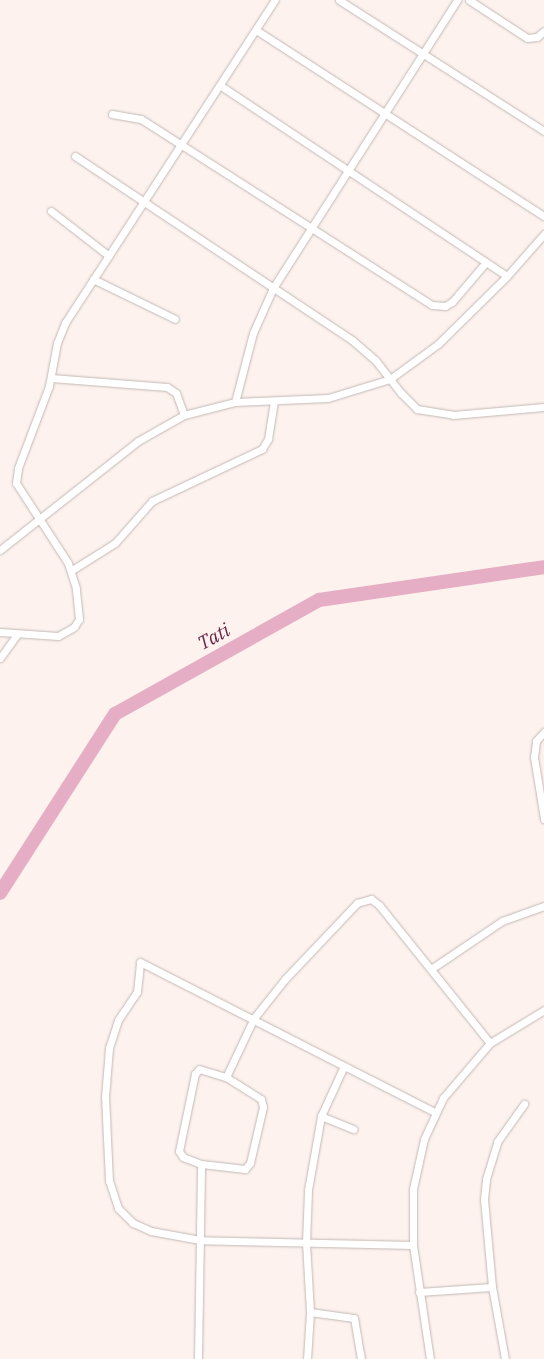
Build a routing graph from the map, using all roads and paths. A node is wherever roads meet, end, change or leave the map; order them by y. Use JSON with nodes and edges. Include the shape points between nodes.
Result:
{"nodes":[{"id":1,"x":275,"y":0,"type":"edge"},
{"id":2,"x":339,"y":0,"type":"edge"},
{"id":3,"x":457,"y":0,"type":"edge"},
{"id":4,"x":470,"y":0,"type":"edge"},
{"id":5,"x":256,"y":30,"type":"junction"},
{"id":6,"x":544,"y":30,"type":"edge"},
{"id":7,"x":422,"y":53,"type":"junction"},
{"id":8,"x":221,"y":86,"type":"junction"},
{"id":9,"x":386,"y":112,"type":"junction"},
{"id":10,"x":112,"y":114,"type":"dead end"},
{"id":11,"x":544,"y":131,"type":"edge"},
{"id":12,"x":181,"y":145,"type":"junction"},
{"id":13,"x":75,"y":156,"type":"dead end"},
{"id":14,"x":346,"y":171,"type":"junction"},
{"id":15,"x":143,"y":203,"type":"junction"},
{"id":16,"x":51,"y":211,"type":"dead end"},
{"id":17,"x":544,"y":216,"type":"edge"},
{"id":18,"x":310,"y":228,"type":"junction"},
{"id":19,"x":544,"y":234,"type":"edge"},
{"id":20,"x":109,"y":256,"type":"junction"},
{"id":21,"x":486,"y":262,"type":"junction"},
{"id":22,"x":507,"y":276,"type":"junction"},
{"id":23,"x":93,"y":279,"type":"junction"},
{"id":24,"x":273,"y":288,"type":"junction"},
{"id":25,"x":175,"y":319,"type":"dead end"},
{"id":26,"x":51,"y":378,"type":"junction"},
{"id":27,"x":390,"y":379,"type":"junction"},
{"id":28,"x":274,"y":401,"type":"junction"},
{"id":29,"x":235,"y":402,"type":"junction"},
{"id":30,"x":544,"y":407,"type":"edge"},
{"id":31,"x":184,"y":415,"type":"junction"},
{"id":32,"x":38,"y":519,"type":"junction"},
{"id":33,"x":0,"y":550,"type":"edge"},
{"id":34,"x":72,"y":570,"type":"junction"},
{"id":35,"x":0,"y":632,"type":"edge"},
{"id":36,"x":17,"y":635,"type":"junction"},
{"id":37,"x":0,"y":658,"type":"edge"},
{"id":38,"x":544,"y":732,"type":"edge"},
{"id":39,"x":544,"y":819,"type":"edge"},
{"id":40,"x":544,"y":906,"type":"edge"},
{"id":41,"x":431,"y":969,"type":"junction"},
{"id":42,"x":544,"y":1010,"type":"edge"},
{"id":43,"x":254,"y":1018,"type":"junction"},
{"id":44,"x":490,"y":1043,"type":"junction"},
{"id":45,"x":344,"y":1066,"type":"junction"},
{"id":46,"x":226,"y":1076,"type":"junction"},
{"id":47,"x":524,"y":1104,"type":"dead end"},
{"id":48,"x":434,"y":1112,"type":"junction"},
{"id":49,"x":321,"y":1116,"type":"junction"},
{"id":50,"x":354,"y":1129,"type":"dead end"},
{"id":51,"x":201,"y":1164,"type":"junction"},
{"id":52,"x":200,"y":1240,"type":"junction"},
{"id":53,"x":306,"y":1243,"type":"junction"},
{"id":54,"x":413,"y":1245,"type":"junction"},
{"id":55,"x":492,"y":1287,"type":"junction"},
{"id":56,"x":419,"y":1292,"type":"junction"},
{"id":57,"x":310,"y":1312,"type":"junction"},
{"id":58,"x":198,"y":1359,"type":"edge"},
{"id":59,"x":307,"y":1359,"type":"edge"},
{"id":60,"x":361,"y":1359,"type":"edge"},
{"id":61,"x":430,"y":1359,"type":"edge"},
{"id":62,"x":504,"y":1359,"type":"edge"}],
"edges":[{"from":1,"to":5,"type":"street"},
{"from":2,"to":7,"type":"street"},
{"from":3,"to":7,"type":"street"},
{"from":4,"to":6,"type":"street","via":[[527,38],[537,37]]},
{"from":5,"to":8,"type":"street"},
{"from":5,"to":9,"type":"street"},
{"from":7,"to":9,"type":"street"},
{"from":7,"to":11,"type":"street"},
{"from":8,"to":12,"type":"street"},
{"from":8,"to":14,"type":"street"},
{"from":9,"to":14,"type":"street"},
{"from":9,"to":17,"type":"street"},
{"from":10,"to":12,"type":"street","via":[[141,119]]},
{"from":12,"to":15,"type":"street"},
{"from":12,"to":18,"type":"street"},
{"from":13,"to":15,"type":"street"},
{"from":14,"to":18,"type":"street"},
{"from":14,"to":21,"type":"street"},
{"from":15,"to":20,"type":"street"},
{"from":15,"to":24,"type":"street"},
{"from":16,"to":20,"type":"street"},
{"from":18,"to":21,"type":"street","via":[[438,307],[452,302]]},
{"from":18,"to":24,"type":"street"},
{"from":19,"to":22,"type":"street"},
{"from":20,"to":23,"type":"street"},
{"from":21,"to":22,"type":"street"},
{"from":22,"to":27,"type":"street","via":[[438,344]]},
{"from":23,"to":25,"type":"street"},
{"from":23,"to":26,"type":"street","via":[[60,332]]},
{"from":24,"to":27,"type":"street","via":[[356,343]]},
{"from":24,"to":29,"type":"street","via":[[253,333]]},
{"from":26,"to":31,"type":"street","via":[[167,387],[176,393]]},
{"from":26,"to":32,"type":"street","via":[[16,476],[18,490]]},
{"from":27,"to":28,"type":"street","via":[[328,398]]},
{"from":27,"to":30,"type":"street","via":[[408,402],[429,413],[453,415]]},
{"from":28,"to":29,"type":"street"},
{"from":28,"to":34,"type":"street","via":[[268,438],[262,449],[152,501],[115,543]]},
{"from":29,"to":31,"type":"street"},
{"from":31,"to":32,"type":"street","via":[[138,441]]},
{"from":32,"to":33,"type":"street"},
{"from":32,"to":34,"type":"street"},
{"from":34,"to":36,"type":"street","via":[[80,612],[74,627],[58,636]]},
{"from":35,"to":36,"type":"street"},
{"from":36,"to":37,"type":"street"},
{"from":38,"to":39,"type":"street","via":[[536,741],[534,757]]},
{"from":40,"to":41,"type":"street","via":[[502,921]]},
{"from":41,"to":43,"type":"street","via":[[379,905],[372,900],[364,900],[316,944]]},
{"from":41,"to":44,"type":"street"},
{"from":42,"to":44,"type":"street"},
{"from":43,"to":45,"type":"street"},
{"from":43,"to":46,"type":"street"},
{"from":43,"to":52,"type":"street","via":[[140,962],[138,992],[118,1020],[112,1035],[105,1098],[107,1158],[118,1208],[133,1223],[152,1231]]},
{"from":44,"to":48,"type":"street"},
{"from":45,"to":48,"type":"street"},
{"from":45,"to":49,"type":"street"},
{"from":46,"to":51,"type":"street","via":[[205,1069],[195,1074],[179,1151],[183,1157]]},
{"from":46,"to":51,"type":"street","via":[[256,1094],[264,1107],[250,1163],[245,1169],[238,1170]]},
{"from":47,"to":55,"type":"street","via":[[497,1142],[486,1179],[484,1230]]},
{"from":48,"to":54,"type":"street","via":[[416,1170]]},
{"from":49,"to":50,"type":"street"},
{"from":49,"to":53,"type":"street","via":[[308,1190]]},
{"from":51,"to":52,"type":"street"},
{"from":52,"to":53,"type":"street"},
{"from":52,"to":58,"type":"street"},
{"from":53,"to":54,"type":"street"},
{"from":53,"to":57,"type":"street"},
{"from":54,"to":56,"type":"street"},
{"from":55,"to":56,"type":"street"},
{"from":55,"to":62,"type":"street"},
{"from":56,"to":61,"type":"street"},
{"from":57,"to":59,"type":"street"},
{"from":57,"to":60,"type":"street","via":[[354,1318]]}]}
